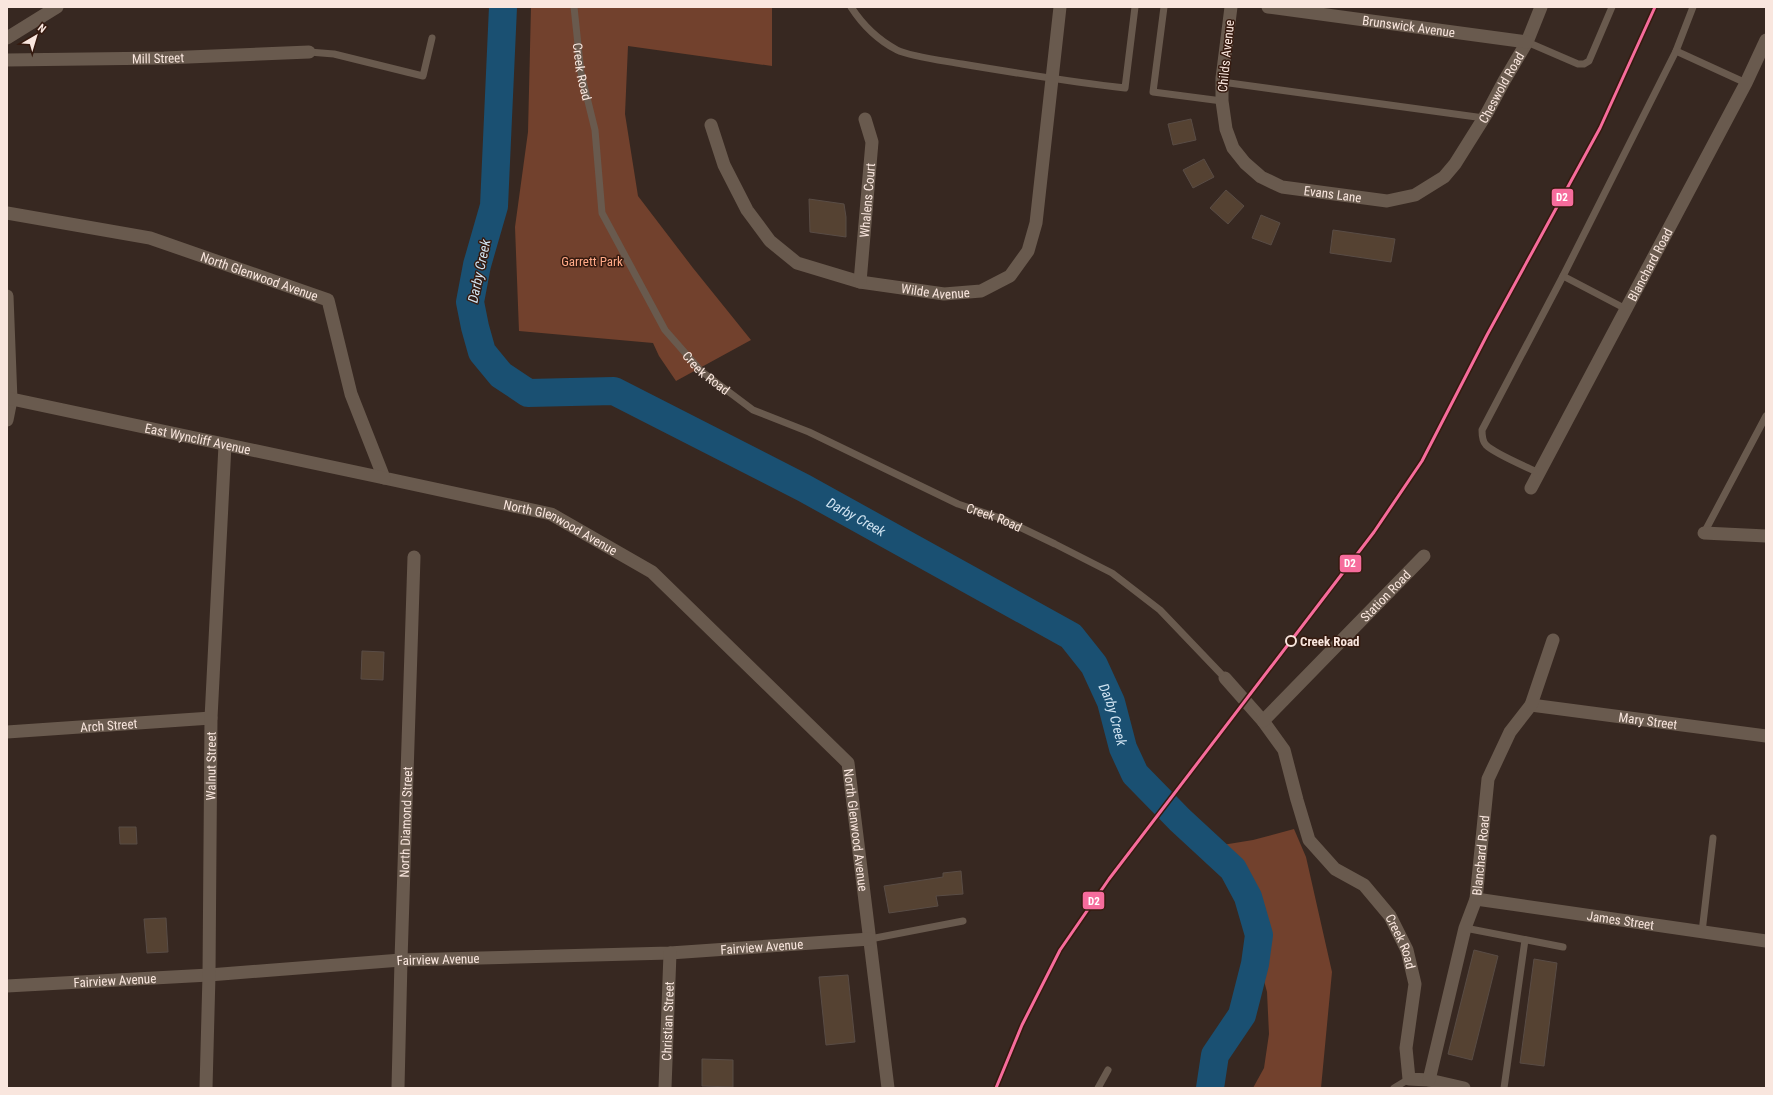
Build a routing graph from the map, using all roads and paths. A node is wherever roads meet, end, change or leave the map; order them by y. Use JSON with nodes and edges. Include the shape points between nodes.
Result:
{"nodes":[{"id":1,"x":57,"y":7,"type":"edge"},
{"id":2,"x":574,"y":7,"type":"edge"},
{"id":3,"x":851,"y":7,"type":"edge"},
{"id":4,"x":1060,"y":7,"type":"edge"},
{"id":5,"x":1135,"y":7,"type":"edge"},
{"id":6,"x":1164,"y":7,"type":"edge"},
{"id":7,"x":1231,"y":7,"type":"edge"},
{"id":8,"x":1268,"y":7,"type":"edge"},
{"id":9,"x":1541,"y":7,"type":"edge"},
{"id":10,"x":1612,"y":7,"type":"edge"},
{"id":11,"x":1693,"y":7,"type":"edge"},
{"id":12,"x":1307,"y":10,"type":"edge"},
{"id":13,"x":7,"y":38,"type":"edge"},
{"id":14,"x":432,"y":38,"type":"dead end"},
{"id":15,"x":1766,"y":40,"type":"edge"},
{"id":16,"x":1527,"y":42,"type":"junction"},
{"id":17,"x":1676,"y":51,"type":"junction"},
{"id":18,"x":309,"y":52,"type":"joint"},
{"id":19,"x":7,"y":60,"type":"edge"},
{"id":20,"x":1761,"y":66,"type":"edge"},
{"id":21,"x":1052,"y":79,"type":"junction"},
{"id":22,"x":1222,"y":82,"type":"junction"},
{"id":23,"x":1746,"y":83,"type":"junction"},
{"id":24,"x":1222,"y":101,"type":"junction"},
{"id":25,"x":1484,"y":118,"type":"junction"},
{"id":26,"x":865,"y":119,"type":"dead end"},
{"id":27,"x":711,"y":125,"type":"dead end"},
{"id":28,"x":1226,"y":129,"type":"joint"},
{"id":29,"x":1455,"y":164,"type":"joint"},
{"id":30,"x":7,"y":213,"type":"edge"},
{"id":31,"x":1563,"y":276,"type":"junction"},
{"id":32,"x":860,"y":282,"type":"junction"},
{"id":33,"x":7,"y":296,"type":"edge"},
{"id":34,"x":1626,"y":309,"type":"junction"},
{"id":35,"x":9,"y":399,"type":"edge"},
{"id":36,"x":1766,"y":416,"type":"edge"},
{"id":37,"x":7,"y":420,"type":"edge"},
{"id":38,"x":225,"y":445,"type":"junction"},
{"id":39,"x":1539,"y":473,"type":"junction"},
{"id":40,"x":384,"y":478,"type":"junction"},
{"id":41,"x":1531,"y":488,"type":"dead end"},
{"id":42,"x":1704,"y":533,"type":"joint"},
{"id":43,"x":1766,"y":536,"type":"edge"},
{"id":44,"x":1424,"y":556,"type":"dead end"},
{"id":45,"x":414,"y":557,"type":"dead end"},
{"id":46,"x":1553,"y":640,"type":"dead end"},
{"id":47,"x":1225,"y":678,"type":"joint"},
{"id":48,"x":1531,"y":706,"type":"junction"},
{"id":49,"x":211,"y":718,"type":"junction"},
{"id":50,"x":1263,"y":721,"type":"junction"},
{"id":51,"x":7,"y":732,"type":"edge"},
{"id":52,"x":1766,"y":736,"type":"edge"},
{"id":53,"x":1713,"y":838,"type":"dead end"},
{"id":54,"x":1476,"y":899,"type":"junction"},
{"id":55,"x":963,"y":921,"type":"dead end"},
{"id":56,"x":1465,"y":928,"type":"junction"},
{"id":57,"x":1702,"y":932,"type":"junction"},
{"id":58,"x":870,"y":938,"type":"junction"},
{"id":59,"x":1525,"y":940,"type":"junction"},
{"id":60,"x":1766,"y":941,"type":"edge"},
{"id":61,"x":1563,"y":948,"type":"dead end"},
{"id":62,"x":670,"y":953,"type":"junction"},
{"id":63,"x":401,"y":960,"type":"junction"},
{"id":64,"x":209,"y":975,"type":"junction"},
{"id":65,"x":7,"y":986,"type":"edge"},
{"id":66,"x":1108,"y":1070,"type":"dead end"},
{"id":67,"x":1409,"y":1079,"type":"junction"},
{"id":68,"x":1429,"y":1080,"type":"junction"},
{"id":69,"x":206,"y":1088,"type":"edge"},
{"id":70,"x":398,"y":1088,"type":"edge"},
{"id":71,"x":665,"y":1088,"type":"edge"},
{"id":72,"x":888,"y":1088,"type":"edge"},
{"id":73,"x":1098,"y":1088,"type":"edge"},
{"id":74,"x":1394,"y":1088,"type":"edge"},
{"id":75,"x":1464,"y":1088,"type":"edge"},
{"id":76,"x":1504,"y":1088,"type":"edge"}],
"edges":[{"from":1,"to":13,"type":"street"},
{"from":2,"to":47,"type":"lane","name":"Creek Road","via":[[581,73],[595,130],[602,213],[665,330],[701,371],[753,410],[809,432],[958,504],[1003,519],[1112,573],[1160,610]]},
{"from":3,"to":21,"type":"lane","via":[[869,30],[898,50],[938,60]]},
{"from":4,"to":21,"type":"street","name":"Wilde Avenue"},
{"from":5,"to":21,"type":"lane","via":[[1125,88]]},
{"from":6,"to":24,"type":"lane","via":[[1153,92]]},
{"from":7,"to":22,"type":"street","name":"Childs Avenue"},
{"from":8,"to":12,"type":"street","name":"Brunswick Avenue"},
{"from":9,"to":16,"type":"street","name":"Cheswold Road"},
{"from":10,"to":16,"type":"lane","via":[[1588,61],[1584,64],[1578,64]]},
{"from":11,"to":17,"type":"lane"},
{"from":12,"to":16,"type":"street","name":"Brunswick Avenue"},
{"from":14,"to":18,"type":"lane","via":[[422,76],[334,54]]},
{"from":15,"to":20,"type":"street","name":"Blanchard Road"},
{"from":16,"to":25,"type":"street","name":"Cheswold Road"},
{"from":17,"to":23,"type":"lane"},
{"from":17,"to":31,"type":"lane"},
{"from":18,"to":19,"type":"street","name":"Mill Street","via":[[164,58]]},
{"from":20,"to":23,"type":"street","name":"Blanchard Road"},
{"from":21,"to":32,"type":"street","name":"Wilde Avenue","via":[[1036,223],[1028,251],[1010,276],[981,291],[944,294]]},
{"from":22,"to":24,"type":"street","name":"Childs Avenue"},
{"from":22,"to":25,"type":"lane"},
{"from":23,"to":34,"type":"street","name":"Blanchard Road"},
{"from":24,"to":28,"type":"street","name":"Childs Avenue"},
{"from":25,"to":29,"type":"street","name":"Cheswold Road"},
{"from":26,"to":32,"type":"street","name":"Whalens Court","via":[[872,142]]},
{"from":27,"to":32,"type":"street","name":"Wilde Avenue","via":[[724,165],[747,210],[770,241],[798,263]]},
{"from":28,"to":29,"type":"street","name":"Evans Lane","via":[[1234,148],[1245,163],[1261,177],[1282,187],[1387,201],[1415,196],[1444,178]]},
{"from":30,"to":40,"type":"street","name":"North Glenwood Avenue","via":[[150,238],[328,300],[351,394]]},
{"from":31,"to":34,"type":"lane"},
{"from":31,"to":39,"type":"lane","via":[[1482,430],[1486,445]]},
{"from":33,"to":35,"type":"street"},
{"from":34,"to":39,"type":"street","name":"Blanchard Road"},
{"from":35,"to":37,"type":"street"},
{"from":35,"to":38,"type":"street","name":"East Wyncliff Avenue"},
{"from":36,"to":42,"type":"lane"},
{"from":38,"to":40,"type":"street","name":"East Wyncliff Avenue"},
{"from":38,"to":49,"type":"street","name":"Walnut Street"},
{"from":39,"to":41,"type":"street","name":"Blanchard Road"},
{"from":40,"to":58,"type":"street","name":"North Glenwood Avenue","via":[[551,514],[652,572],[848,763]]},
{"from":42,"to":43,"type":"street"},
{"from":44,"to":50,"type":"street","name":"Station Road"},
{"from":45,"to":63,"type":"street","name":"North Diamond Street"},
{"from":46,"to":48,"type":"street","name":"Blanchard Road"},
{"from":47,"to":50,"type":"street","name":"Creek Road"},
{"from":48,"to":52,"type":"street","name":"Mary Street"},
{"from":48,"to":54,"type":"street","name":"Blanchard Road","via":[[1510,732],[1488,779]]},
{"from":49,"to":51,"type":"street","name":"Arch Street"},
{"from":49,"to":64,"type":"street","name":"Walnut Street"},
{"from":50,"to":67,"type":"street","name":"Creek Road","via":[[1284,750],[1309,840],[1335,869],[1364,885],[1390,916],[1407,950],[1415,984],[1406,1048]]},
{"from":53,"to":57,"type":"lane"},
{"from":54,"to":56,"type":"street","name":"Blanchard Road"},
{"from":54,"to":57,"type":"street","name":"James Street"},
{"from":55,"to":58,"type":"lane"},
{"from":56,"to":59,"type":"lane"},
{"from":56,"to":68,"type":"street","name":"Blanchard Road"},
{"from":57,"to":60,"type":"street","name":"James Street"},
{"from":58,"to":62,"type":"street","name":"Fairview Avenue"},
{"from":58,"to":72,"type":"street","name":"North Glenwood Avenue"},
{"from":59,"to":61,"type":"lane"},
{"from":59,"to":76,"type":"lane"},
{"from":62,"to":63,"type":"street","name":"Fairview Avenue"},
{"from":62,"to":71,"type":"street","name":"Christian Street"},
{"from":63,"to":64,"type":"street","name":"Fairview Avenue"},
{"from":63,"to":70,"type":"street","name":"North Diamond Street"},
{"from":64,"to":65,"type":"street","name":"Fairview Avenue"},
{"from":64,"to":69,"type":"street","name":"Walnut Street"},
{"from":66,"to":73,"type":"lane"},
{"from":67,"to":68,"type":"street"},
{"from":67,"to":74,"type":"lane"},
{"from":68,"to":75,"type":"street"}]}
